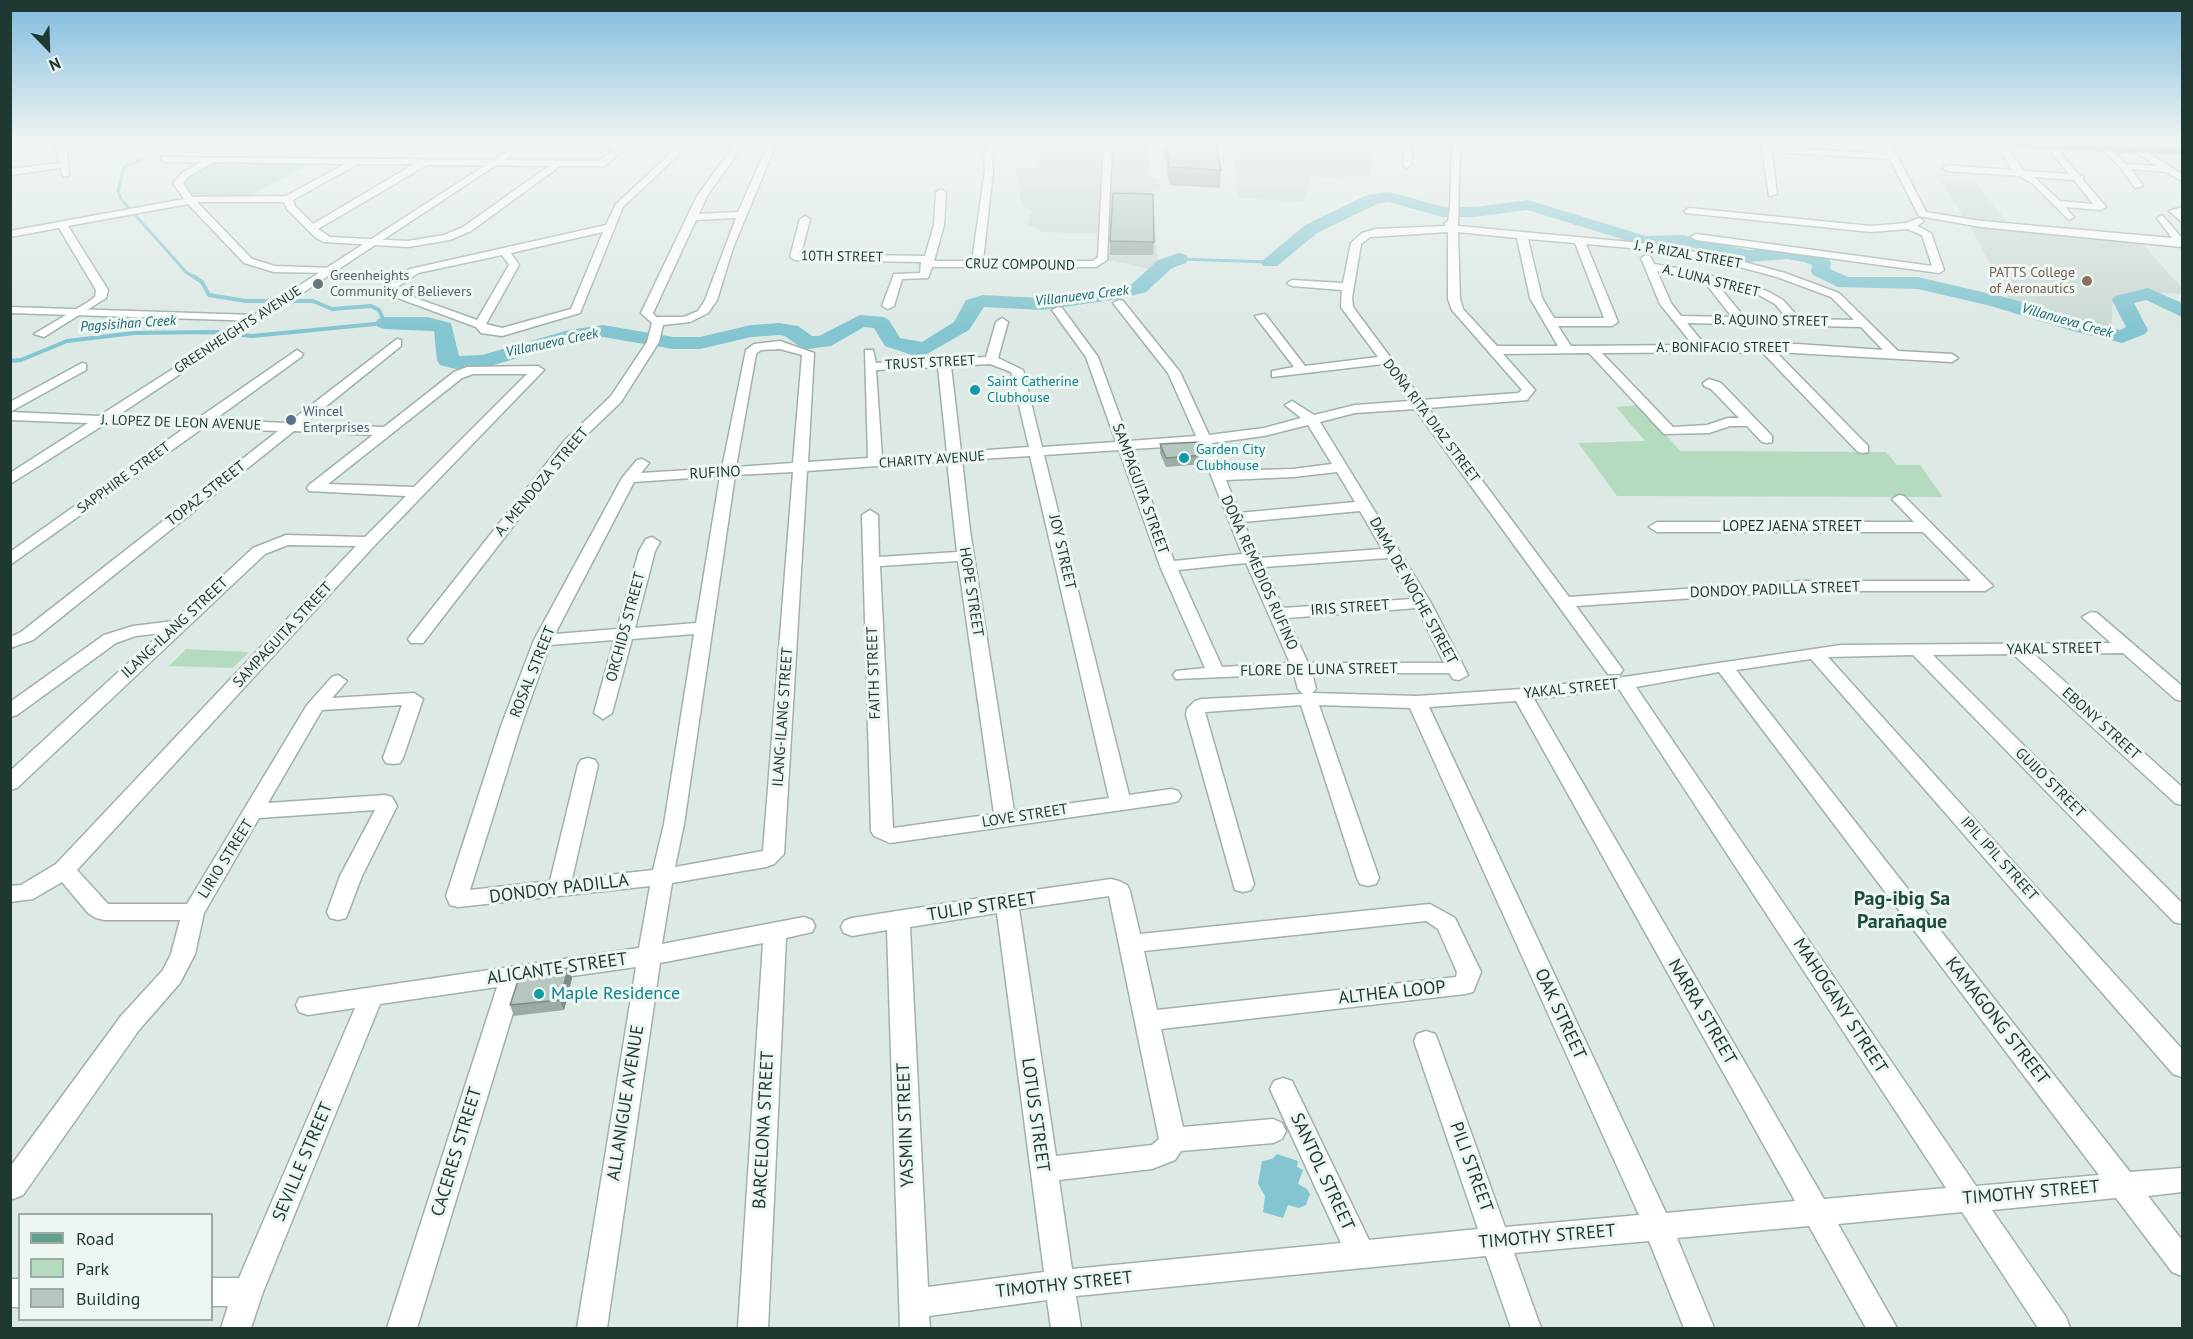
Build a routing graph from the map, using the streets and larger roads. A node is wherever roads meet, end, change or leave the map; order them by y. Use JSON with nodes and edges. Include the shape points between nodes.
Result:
{"nodes":[{"id":1,"x":168,"y":204,"type":"edge"},
{"id":2,"x":194,"y":204,"type":"edge"},
{"id":3,"x":289,"y":204,"type":"edge"},
{"id":4,"x":353,"y":204,"type":"edge"},
{"id":5,"x":432,"y":204,"type":"edge"},
{"id":6,"x":501,"y":204,"type":"edge"},
{"id":7,"x":621,"y":204,"type":"edge"},
{"id":8,"x":698,"y":204,"type":"edge"},
{"id":9,"x":747,"y":204,"type":"edge"},
{"id":10,"x":940,"y":204,"type":"edge"},
{"id":11,"x":985,"y":204,"type":"edge"},
{"id":12,"x":1105,"y":204,"type":"edge"},
{"id":13,"x":1454,"y":204,"type":"edge"},
{"id":14,"x":1917,"y":204,"type":"edge"},
{"id":15,"x":2056,"y":204,"type":"edge"},
{"id":16,"x":2063,"y":204,"type":"edge"},
{"id":17,"x":2099,"y":204,"type":"edge"},
{"id":18,"x":2182,"y":210,"type":"edge"},
{"id":19,"x":1689,"y":211,"type":"dead end"},
{"id":20,"x":1922,"y":214,"type":"junction"},
{"id":21,"x":742,"y":216,"type":"junction"},
{"id":22,"x":691,"y":217,"type":"junction"},
{"id":23,"x":2069,"y":217,"type":"dead end"},
{"id":24,"x":805,"y":219,"type":"dead end"},
{"id":25,"x":2182,"y":219,"type":"edge"},
{"id":26,"x":1454,"y":220,"type":"junction"},
{"id":27,"x":62,"y":224,"type":"junction"},
{"id":28,"x":1908,"y":226,"type":"junction"},
{"id":29,"x":313,"y":228,"type":"junction"},
{"id":30,"x":608,"y":228,"type":"junction"},
{"id":31,"x":10,"y":234,"type":"edge"},
{"id":32,"x":1521,"y":236,"type":"junction"},
{"id":33,"x":1696,"y":237,"type":"dead end"},
{"id":34,"x":1579,"y":240,"type":"junction"},
{"id":35,"x":373,"y":243,"type":"junction"},
{"id":36,"x":2182,"y":243,"type":"edge"},
{"id":37,"x":1641,"y":246,"type":"junction"},
{"id":38,"x":505,"y":251,"type":"junction"},
{"id":39,"x":926,"y":261,"type":"junction"},
{"id":40,"x":977,"y":264,"type":"junction"},
{"id":41,"x":1650,"y":267,"type":"junction"},
{"id":42,"x":330,"y":270,"type":"junction"},
{"id":43,"x":1707,"y":278,"type":"junction"},
{"id":44,"x":1292,"y":283,"type":"dead end"},
{"id":45,"x":1348,"y":287,"type":"junction"},
{"id":46,"x":1119,"y":303,"type":"dead end"},
{"id":47,"x":888,"y":306,"type":"dead end"},
{"id":48,"x":10,"y":310,"type":"edge"},
{"id":49,"x":1058,"y":310,"type":"dead end"},
{"id":50,"x":77,"y":313,"type":"junction"},
{"id":51,"x":1261,"y":316,"type":"dead end"},
{"id":52,"x":256,"y":319,"type":"junction"},
{"id":53,"x":1677,"y":319,"type":"junction"},
{"id":54,"x":1741,"y":321,"type":"junction"},
{"id":55,"x":658,"y":322,"type":"junction"},
{"id":56,"x":1002,"y":322,"type":"dead end"},
{"id":57,"x":1549,"y":322,"type":"junction"},
{"id":58,"x":1797,"y":322,"type":"junction"},
{"id":59,"x":1864,"y":324,"type":"junction"},
{"id":60,"x":480,"y":325,"type":"junction"},
{"id":61,"x":40,"y":334,"type":"dead end"},
{"id":62,"x":397,"y":343,"type":"dead end"},
{"id":63,"x":1765,"y":348,"type":"junction"},
{"id":64,"x":1592,"y":349,"type":"junction"},
{"id":65,"x":1702,"y":349,"type":"junction"},
{"id":66,"x":1493,"y":350,"type":"junction"},
{"id":67,"x":1567,"y":350,"type":"junction"},
{"id":68,"x":1893,"y":353,"type":"junction"},
{"id":69,"x":297,"y":354,"type":"dead end"},
{"id":70,"x":1952,"y":358,"type":"dead end"},
{"id":71,"x":991,"y":360,"type":"junction"},
{"id":72,"x":1386,"y":360,"type":"junction"},
{"id":73,"x":944,"y":363,"type":"junction"},
{"id":74,"x":82,"y":367,"type":"dead end"},
{"id":75,"x":1302,"y":370,"type":"junction"},
{"id":76,"x":1276,"y":374,"type":"dead end"},
{"id":77,"x":1709,"y":383,"type":"dead end"},
{"id":78,"x":1419,"y":404,"type":"junction"},
{"id":79,"x":1292,"y":405,"type":"dead end"},
{"id":80,"x":10,"y":408,"type":"edge"},
{"id":81,"x":10,"y":416,"type":"edge"},
{"id":82,"x":102,"y":420,"type":"junction"},
{"id":83,"x":1312,"y":420,"type":"junction"},
{"id":84,"x":1751,"y":422,"type":"junction"},
{"id":85,"x":199,"y":424,"type":"junction"},
{"id":86,"x":291,"y":427,"type":"junction"},
{"id":87,"x":387,"y":431,"type":"junction"},
{"id":88,"x":1767,"y":439,"type":"dead end"},
{"id":89,"x":1205,"y":440,"type":"junction"},
{"id":90,"x":1124,"y":446,"type":"junction"},
{"id":91,"x":1863,"y":449,"type":"dead end"},
{"id":92,"x":1038,"y":452,"type":"junction"},
{"id":93,"x":955,"y":459,"type":"junction"},
{"id":94,"x":642,"y":464,"type":"dead end"},
{"id":95,"x":875,"y":464,"type":"junction"},
{"id":96,"x":1341,"y":466,"type":"junction"},
{"id":97,"x":801,"y":467,"type":"junction"},
{"id":98,"x":728,"y":472,"type":"junction"},
{"id":99,"x":1217,"y":476,"type":"junction"},
{"id":100,"x":629,"y":478,"type":"junction"},
{"id":101,"x":10,"y":480,"type":"edge"},
{"id":102,"x":418,"y":492,"type":"junction"},
{"id":103,"x":1899,"y":499,"type":"dead end"},
{"id":104,"x":1365,"y":506,"type":"junction"},
{"id":105,"x":870,"y":514,"type":"dead end"},
{"id":106,"x":1234,"y":518,"type":"junction"},
{"id":107,"x":1657,"y":527,"type":"dead end"},
{"id":108,"x":1926,"y":527,"type":"junction"},
{"id":109,"x":369,"y":542,"type":"junction"},
{"id":110,"x":652,"y":542,"type":"dead end"},
{"id":111,"x":1392,"y":553,"type":"junction"},
{"id":112,"x":967,"y":556,"type":"junction"},
{"id":113,"x":10,"y":560,"type":"edge"},
{"id":114,"x":1253,"y":560,"type":"junction"},
{"id":115,"x":870,"y":562,"type":"junction"},
{"id":116,"x":1168,"y":566,"type":"junction"},
{"id":117,"x":1566,"y":602,"type":"junction"},
{"id":118,"x":1423,"y":603,"type":"junction"},
{"id":119,"x":1277,"y":614,"type":"junction"},
{"id":120,"x":2091,"y":617,"type":"dead end"},
{"id":121,"x":176,"y":626,"type":"junction"},
{"id":122,"x":703,"y":628,"type":"junction"},
{"id":123,"x":626,"y":633,"type":"junction"},
{"id":124,"x":417,"y":639,"type":"dead end"},
{"id":125,"x":543,"y":640,"type":"junction"},
{"id":126,"x":12,"y":643,"type":"edge"},
{"id":127,"x":2127,"y":648,"type":"junction"},
{"id":128,"x":1917,"y":649,"type":"junction"},
{"id":129,"x":2019,"y":650,"type":"junction"},
{"id":130,"x":1815,"y":653,"type":"junction"},
{"id":131,"x":1724,"y":666,"type":"junction"},
{"id":132,"x":1301,"y":668,"type":"junction"},
{"id":133,"x":1457,"y":671,"type":"joint"},
{"id":134,"x":1216,"y":673,"type":"junction"},
{"id":135,"x":1182,"y":675,"type":"dead end"},
{"id":136,"x":1619,"y":676,"type":"junction"},
{"id":137,"x":338,"y":681,"type":"dead end"},
{"id":138,"x":1308,"y":694,"type":"junction"},
{"id":139,"x":1522,"y":695,"type":"junction"},
{"id":140,"x":2182,"y":695,"type":"edge"},
{"id":141,"x":1417,"y":702,"type":"junction"},
{"id":142,"x":316,"y":705,"type":"junction"},
{"id":143,"x":10,"y":711,"type":"edge"},
{"id":144,"x":603,"y":713,"type":"dead end"},
{"id":145,"x":393,"y":758,"type":"dead end"},
{"id":146,"x":588,"y":765,"type":"dead end"},
{"id":147,"x":10,"y":783,"type":"edge"},
{"id":148,"x":1171,"y":796,"type":"dead end"},
{"id":149,"x":2182,"y":798,"type":"edge"},
{"id":150,"x":1120,"y":801,"type":"junction"},
{"id":151,"x":255,"y":811,"type":"junction"},
{"id":152,"x":1005,"y":820,"type":"junction"},
{"id":153,"x":881,"y":831,"type":"joint"},
{"id":154,"x":64,"y":870,"type":"junction"},
{"id":155,"x":662,"y":877,"type":"junction"},
{"id":156,"x":1368,"y":878,"type":"dead end"},
{"id":157,"x":1243,"y":884,"type":"dead end"},
{"id":158,"x":559,"y":889,"type":"junction"},
{"id":159,"x":18,"y":894,"type":"edge"},
{"id":160,"x":457,"y":896,"type":"joint"},
{"id":161,"x":1007,"y":902,"type":"junction"},
{"id":162,"x":193,"y":912,"type":"junction"},
{"id":163,"x":338,"y":912,"type":"dead end"},
{"id":164,"x":2182,"y":916,"type":"edge"},
{"id":165,"x":898,"y":921,"type":"junction"},
{"id":166,"x":804,"y":926,"type":"dead end"},
{"id":167,"x":852,"y":927,"type":"dead end"},
{"id":168,"x":775,"y":932,"type":"junction"},
{"id":169,"x":1131,"y":944,"type":"junction"},
{"id":170,"x":649,"y":956,"type":"junction"},
{"id":171,"x":513,"y":975,"type":"junction"},
{"id":172,"x":372,"y":995,"type":"junction"},
{"id":173,"x":308,"y":1005,"type":"dead end"},
{"id":174,"x":1148,"y":1021,"type":"junction"},
{"id":175,"x":1426,"y":1041,"type":"dead end"},
{"id":176,"x":2182,"y":1066,"type":"edge"},
{"id":177,"x":1283,"y":1089,"type":"dead end"},
{"id":178,"x":1273,"y":1131,"type":"dead end"},
{"id":179,"x":1173,"y":1140,"type":"junction"},
{"id":180,"x":1043,"y":1170,"type":"junction"},
{"id":181,"x":2182,"y":1180,"type":"edge"},
{"id":182,"x":2123,"y":1185,"type":"junction"},
{"id":183,"x":13,"y":1186,"type":"dead end"},
{"id":184,"x":1967,"y":1198,"type":"junction"},
{"id":185,"x":1816,"y":1212,"type":"junction"},
{"id":186,"x":1658,"y":1227,"type":"junction"},
{"id":187,"x":1497,"y":1241,"type":"junction"},
{"id":188,"x":1361,"y":1255,"type":"junction"},
{"id":189,"x":2182,"y":1262,"type":"edge"},
{"id":190,"x":1059,"y":1284,"type":"junction"},
{"id":191,"x":213,"y":1292,"type":"edge"},
{"id":192,"x":248,"y":1292,"type":"junction"},
{"id":193,"x":914,"y":1316,"type":"edge"},
{"id":194,"x":236,"y":1329,"type":"edge"},
{"id":195,"x":402,"y":1329,"type":"edge"},
{"id":196,"x":592,"y":1329,"type":"edge"},
{"id":197,"x":753,"y":1329,"type":"edge"},
{"id":198,"x":1065,"y":1329,"type":"edge"},
{"id":199,"x":1526,"y":1329,"type":"edge"},
{"id":200,"x":1699,"y":1329,"type":"edge"},
{"id":201,"x":1882,"y":1329,"type":"edge"},
{"id":202,"x":2055,"y":1329,"type":"edge"}],
"edges":[{"from":1,"to":27,"type":"street"},
{"from":2,"to":42,"type":"street","via":[[248,261],[274,269]]},
{"from":3,"to":29,"type":"street"},
{"from":4,"to":29,"type":"street"},
{"from":5,"to":35,"type":"street","name":"GREENHEIGHTS AVENUE"},
{"from":6,"to":35,"type":"street","via":[[467,229],[446,238],[408,244]]},
{"from":7,"to":30,"type":"street"},
{"from":8,"to":22,"type":"street"},
{"from":9,"to":21,"type":"street"},
{"from":10,"to":39,"type":"street","via":[[939,225]]},
{"from":11,"to":40,"type":"street"},
{"from":12,"to":40,"type":"street","name":"CRUZ COMPOUND","via":[[1103,258],[1096,264]]},
{"from":13,"to":26,"type":"street"},
{"from":14,"to":20,"type":"street"},
{"from":15,"to":23,"type":"street"},
{"from":16,"to":17,"type":"street","via":[[2101,207]]},
{"from":18,"to":25,"type":"street","via":[[2174,211]]},
{"from":19,"to":28,"type":"street","via":[[1846,227]]},
{"from":20,"to":28,"type":"street","via":[[1919,221]]},
{"from":20,"to":36,"type":"street","via":[[1981,224]]},
{"from":21,"to":22,"type":"street"},
{"from":21,"to":55,"type":"street","via":[[711,300],[702,313],[686,320]]},
{"from":22,"to":55,"type":"street","via":[[647,313]]},
{"from":24,"to":39,"type":"street","name":"10TH STREET","via":[[795,257]]},
{"from":25,"to":36,"type":"street","via":[[2162,218]]},
{"from":26,"to":32,"type":"street","name":"J. P. RIZAL STREET"},
{"from":26,"to":45,"type":"street","name":"DOÑA RITA DIAZ STREET","via":[[1366,235],[1356,243]]},
{"from":26,"to":66,"type":"street","via":[[1454,299],[1463,318]]},
{"from":27,"to":31,"type":"street"},
{"from":27,"to":50,"type":"street","via":[[102,290],[100,298]]},
{"from":28,"to":33,"type":"street","via":[[1926,233],[1939,270]]},
{"from":29,"to":35,"type":"street","via":[[328,240]]},
{"from":30,"to":38,"type":"street"},
{"from":30,"to":60,"type":"street","via":[[576,311],[502,332],[490,333]]},
{"from":32,"to":34,"type":"street","name":"J. P. RIZAL STREET"},
{"from":32,"to":57,"type":"street","via":[[1536,298]]},
{"from":34,"to":37,"type":"street","name":"J. P. RIZAL STREET"},
{"from":34,"to":57,"type":"street","via":[[1612,322]]},
{"from":35,"to":42,"type":"street","name":"GREENHEIGHTS AVENUE"},
{"from":37,"to":41,"type":"street"},
{"from":37,"to":59,"type":"street","name":"J. P. RIZAL STREET","via":[[1722,260],[1812,285],[1835,295]]},
{"from":38,"to":60,"type":"street","via":[[513,270]]},
{"from":38,"to":60,"type":"street","via":[[414,271],[385,291]]},
{"from":39,"to":40,"type":"street","name":"CRUZ COMPOUND"},
{"from":39,"to":47,"type":"street","via":[[924,276],[898,276]]},
{"from":41,"to":43,"type":"street","name":"A. LUNA STREET"},
{"from":41,"to":53,"type":"street"},
{"from":42,"to":52,"type":"street","name":"GREENHEIGHTS AVENUE"},
{"from":43,"to":54,"type":"street"},
{"from":43,"to":58,"type":"street","name":"A. LUNA STREET","via":[[1763,293],[1779,302]]},
{"from":44,"to":45,"type":"street"},
{"from":45,"to":72,"type":"street","name":"DOÑA RITA DIAZ STREET","via":[[1347,307]]},
{"from":46,"to":89,"type":"street","name":"DOÑA REMEDIOS RUFINO","via":[[1174,372]]},
{"from":48,"to":50,"type":"street"},
{"from":49,"to":90,"type":"street","name":"SAMPAGUITA STREET","via":[[1092,357]]},
{"from":50,"to":52,"type":"street"},
{"from":50,"to":61,"type":"street"},
{"from":51,"to":75,"type":"street"},
{"from":52,"to":82,"type":"street","name":"GREENHEIGHTS AVENUE"},
{"from":53,"to":54,"type":"street","name":"B. AQUINO STREET"},
{"from":53,"to":65,"type":"street"},
{"from":54,"to":58,"type":"street","name":"B. AQUINO STREET"},
{"from":55,"to":124,"type":"street","name":"A. MENDOZA STREET","via":[[653,340],[616,399],[570,443]]},
{"from":56,"to":71,"type":"street"},
{"from":57,"to":67,"type":"street"},
{"from":58,"to":59,"type":"street","name":"B. AQUINO STREET"},
{"from":59,"to":68,"type":"street","name":"J. P. RIZAL STREET"},
{"from":62,"to":86,"type":"street","name":"TOPAZ STREET"},
{"from":63,"to":65,"type":"street","name":"A. BONIFACIO STREET"},
{"from":63,"to":68,"type":"street","name":"A. BONIFACIO STREET"},
{"from":63,"to":91,"type":"street"},
{"from":64,"to":65,"type":"street","name":"A. BONIFACIO STREET"},
{"from":64,"to":67,"type":"street","name":"A. BONIFACIO STREET"},
{"from":64,"to":84,"type":"street","via":[[1670,431]]},
{"from":66,"to":67,"type":"street","name":"A. BONIFACIO STREET"},
{"from":66,"to":78,"type":"street","name":"CHARITY AVENUE","via":[[1529,390],[1527,394]]},
{"from":68,"to":70,"type":"street","name":"A. BONIFACIO STREET"},
{"from":69,"to":85,"type":"street","name":"SAPPHIRE STREET"},
{"from":71,"to":73,"type":"street","name":"TRUST STREET"},
{"from":71,"to":92,"type":"street","name":"JOY STREET","via":[[1017,370]]},
{"from":72,"to":75,"type":"street"},
{"from":72,"to":78,"type":"street","name":"DOÑA RITA DIAZ STREET"},
{"from":73,"to":93,"type":"street","name":"HOPE STREET"},
{"from":73,"to":95,"type":"street","name":"TRUST STREET","via":[[869,360]]},
{"from":74,"to":80,"type":"street"},
{"from":75,"to":76,"type":"street"},
{"from":77,"to":84,"type":"street"},
{"from":78,"to":83,"type":"street","name":"CHARITY AVENUE","via":[[1355,408]]},
{"from":78,"to":117,"type":"street","name":"DOÑA RITA DIAZ STREET"},
{"from":79,"to":83,"type":"street","name":"DAMA DE NOCHE STREET"},
{"from":81,"to":82,"type":"street","name":"J. LOPEZ DE LEON AVENUE"},
{"from":82,"to":85,"type":"street","name":"J. LOPEZ DE LEON AVENUE"},
{"from":82,"to":101,"type":"street","name":"GREENHEIGHTS AVENUE"},
{"from":83,"to":89,"type":"street","name":"CHARITY AVENUE","via":[[1254,434]]},
{"from":83,"to":96,"type":"street","name":"DAMA DE NOCHE STREET"},
{"from":84,"to":88,"type":"street"},
{"from":85,"to":86,"type":"street","name":"J. LOPEZ DE LEON AVENUE"},
{"from":85,"to":113,"type":"street","name":"SAPPHIRE STREET"},
{"from":86,"to":87,"type":"street","name":"J. LOPEZ DE LEON AVENUE"},
{"from":86,"to":126,"type":"street","name":"TOPAZ STREET","via":[[36,629]]},
{"from":87,"to":102,"type":"street","via":[[314,488]]},
{"from":87,"to":102,"type":"street","name":"SAMPAGUITA STREET","via":[[458,375],[471,370],[537,370]]},
{"from":89,"to":90,"type":"street","name":"CHARITY AVENUE"},
{"from":89,"to":99,"type":"street","name":"DOÑA REMEDIOS RUFINO"},
{"from":90,"to":92,"type":"street","name":"CHARITY AVENUE"},
{"from":90,"to":116,"type":"street","name":"SAMPAGUITA STREET"},
{"from":92,"to":93,"type":"street","name":"CHARITY AVENUE"},
{"from":92,"to":150,"type":"street","name":"JOY STREET"},
{"from":93,"to":95,"type":"street","name":"CHARITY AVENUE"},
{"from":93,"to":112,"type":"street","name":"HOPE STREET"},
{"from":94,"to":100,"type":"street","name":"ROSAL STREET"},
{"from":95,"to":97,"type":"street","name":"CHARITY AVENUE"},
{"from":96,"to":99,"type":"street","via":[[1293,473]]},
{"from":96,"to":104,"type":"street","name":"DAMA DE NOCHE STREET"},
{"from":97,"to":98,"type":"street","name":"RUFINO"},
{"from":97,"to":98,"type":"street","via":[[808,353],[780,345],[758,347],[750,353]]},
{"from":97,"to":155,"type":"street","name":"ILANG-ILANG STREET","via":[[773,854],[766,859]]},
{"from":98,"to":100,"type":"street","name":"RUFINO"},
{"from":98,"to":122,"type":"street"},
{"from":99,"to":106,"type":"street","name":"DOÑA REMEDIOS RUFINO"},
{"from":100,"to":125,"type":"street","name":"ROSAL STREET"},
{"from":102,"to":109,"type":"street","name":"SAMPAGUITA STREET"},
{"from":103,"to":108,"type":"street"},
{"from":104,"to":106,"type":"street","name":"DAMA DE NOCHE STREET"},
{"from":104,"to":111,"type":"street","name":"DAMA DE NOCHE STREET"},
{"from":105,"to":115,"type":"street","name":"FAITH STREET"},
{"from":106,"to":114,"type":"street","name":"DOÑA REMEDIOS RUFINO"},
{"from":107,"to":108,"type":"street","name":"LOPEZ JAENA STREET"},
{"from":108,"to":117,"type":"street","name":"DONDOY PADILLA STREET","via":[[1985,586],[1799,586]]},
{"from":109,"to":121,"type":"street","name":"ILANG-ILANG STREET","via":[[286,540],[273,544],[259,551]]},
{"from":109,"to":154,"type":"street","name":"SAMPAGUITA STREET"},
{"from":110,"to":123,"type":"street","name":"ORCHIDS STREET"},
{"from":111,"to":114,"type":"street"},
{"from":111,"to":118,"type":"street","name":"DAMA DE NOCHE STREET"},
{"from":112,"to":115,"type":"street"},
{"from":112,"to":152,"type":"street","name":"HOPE STREET"},
{"from":114,"to":116,"type":"street"},
{"from":114,"to":119,"type":"street","name":"DOÑA REMEDIOS RUFINO"},
{"from":115,"to":153,"type":"street","name":"FAITH STREET"},
{"from":116,"to":134,"type":"street","name":"SAMPAGUITA STREET"},
{"from":117,"to":136,"type":"street","name":"DOÑA RITA DIAZ STREET"},
{"from":118,"to":119,"type":"street","name":"IRIS STREET"},
{"from":118,"to":133,"type":"street","name":"DAMA DE NOCHE STREET"},
{"from":119,"to":132,"type":"street","name":"DOÑA REMEDIOS RUFINO"},
{"from":120,"to":127,"type":"street"},
{"from":121,"to":143,"type":"street","via":[[133,631],[110,639]]},
{"from":121,"to":147,"type":"street","name":"ILANG-ILANG STREET"},
{"from":122,"to":123,"type":"street"},
{"from":122,"to":155,"type":"street","via":[[674,824]]},
{"from":123,"to":125,"type":"street"},
{"from":123,"to":144,"type":"street","name":"ORCHIDS STREET"},
{"from":125,"to":160,"type":"street","name":"ROSAL STREET"},
{"from":127,"to":129,"type":"street","name":"YAKAL STREET"},
{"from":127,"to":140,"type":"street"},
{"from":128,"to":129,"type":"street","name":"YAKAL STREET"},
{"from":128,"to":130,"type":"street","name":"YAKAL STREET"},
{"from":128,"to":164,"type":"street","name":"GUIJO STREET"},
{"from":129,"to":149,"type":"street","name":"EBONY STREET"},
{"from":130,"to":131,"type":"street","name":"YAKAL STREET"},
{"from":130,"to":176,"type":"street","name":"IPIL IPIL STREET"},
{"from":131,"to":136,"type":"street","name":"YAKAL STREET"},
{"from":131,"to":182,"type":"street","name":"KAMAGONG STREET"},
{"from":132,"to":133,"type":"street","name":"FLORE DE LUNA STREET"},
{"from":132,"to":134,"type":"street","name":"FLORE DE LUNA STREET"},
{"from":132,"to":138,"type":"street","name":"DOÑA REMEDIOS RUFINO"},
{"from":134,"to":135,"type":"street","name":"FLORE DE LUNA STREET"},
{"from":136,"to":139,"type":"street","name":"YAKAL STREET"},
{"from":136,"to":184,"type":"street","name":"MAHOGANY STREET"},
{"from":137,"to":142,"type":"street","name":"LIRIO STREET"},
{"from":138,"to":141,"type":"street","name":"YAKAL STREET"},
{"from":138,"to":156,"type":"street"},
{"from":138,"to":157,"type":"street","name":"YAKAL STREET","via":[[1202,705],[1196,709]]},
{"from":139,"to":141,"type":"street","name":"YAKAL STREET"},
{"from":139,"to":185,"type":"street","name":"NARRA STREET"},
{"from":141,"to":186,"type":"street","name":"OAK STREET"},
{"from":142,"to":145,"type":"street","via":[[414,699]]},
{"from":142,"to":151,"type":"street","name":"LIRIO STREET"},
{"from":146,"to":158,"type":"street"},
{"from":148,"to":150,"type":"street","name":"LOVE STREET"},
{"from":150,"to":152,"type":"street","name":"LOVE STREET"},
{"from":151,"to":162,"type":"street","name":"LIRIO STREET"},
{"from":151,"to":163,"type":"street","via":[[385,801],[387,806],[351,876]]},
{"from":152,"to":153,"type":"street","name":"LOVE STREET","via":[[890,836]]},
{"from":154,"to":159,"type":"street","name":"SAMPAGUITA STREET"},
{"from":154,"to":162,"type":"street","name":"LIRIO STREET","via":[[104,912]]},
{"from":155,"to":158,"type":"street","name":"DONDOY PADILLA"},
{"from":155,"to":170,"type":"street","name":"ALLANIGUE AVENUE"},
{"from":158,"to":160,"type":"street","name":"DONDOY PADILLA","via":[[462,900]]},
{"from":161,"to":165,"type":"street","name":"TULIP STREET"},
{"from":161,"to":169,"type":"street","name":"TULIP STREET","via":[[1111,887],[1119,891]]},
{"from":161,"to":180,"type":"street","name":"LOTUS STREET"},
{"from":162,"to":183,"type":"street","via":[[183,954],[172,976],[130,1023]]},
{"from":165,"to":167,"type":"street","name":"TULIP STREET"},
{"from":165,"to":193,"type":"street","name":"YASMIN STREET"},
{"from":166,"to":168,"type":"street","name":"ALICANTE STREET"},
{"from":168,"to":170,"type":"street","name":"ALICANTE STREET"},
{"from":168,"to":197,"type":"street","name":"BARCELONA STREET"},
{"from":169,"to":174,"type":"street"},
{"from":169,"to":174,"type":"street","name":"ALTHEA LOOP","via":[[1430,912],[1447,924],[1469,972],[1465,985]]},
{"from":170,"to":171,"type":"street","name":"ALICANTE STREET"},
{"from":170,"to":196,"type":"street","name":"ALLANIGUE AVENUE"},
{"from":171,"to":172,"type":"street","name":"ALICANTE STREET"},
{"from":171,"to":195,"type":"street","name":"CACERES STREET"},
{"from":172,"to":173,"type":"street","name":"ALICANTE STREET"},
{"from":172,"to":192,"type":"street","name":"SEVILLE STREET"},
{"from":174,"to":179,"type":"street"},
{"from":175,"to":187,"type":"street","name":"PILI STREET"},
{"from":177,"to":188,"type":"street","name":"SANTOL STREET"},
{"from":178,"to":179,"type":"street"},
{"from":179,"to":180,"type":"street","via":[[1166,1152],[1152,1157]]},
{"from":180,"to":190,"type":"street","name":"LOTUS STREET"},
{"from":181,"to":182,"type":"street","name":"TIMOTHY STREET"},
{"from":182,"to":184,"type":"street","name":"TIMOTHY STREET"},
{"from":182,"to":189,"type":"street","name":"KAMAGONG STREET"},
{"from":184,"to":185,"type":"street","name":"TIMOTHY STREET"},
{"from":184,"to":202,"type":"street","name":"MAHOGANY STREET"},
{"from":185,"to":186,"type":"street","name":"TIMOTHY STREET"},
{"from":185,"to":201,"type":"street","name":"NARRA STREET"},
{"from":186,"to":187,"type":"street","name":"TIMOTHY STREET"},
{"from":186,"to":200,"type":"street","name":"OAK STREET"},
{"from":187,"to":188,"type":"street","name":"TIMOTHY STREET"},
{"from":187,"to":199,"type":"street","name":"PILI STREET"},
{"from":188,"to":190,"type":"street","name":"TIMOTHY STREET"},
{"from":190,"to":193,"type":"street","name":"TIMOTHY STREET"},
{"from":190,"to":198,"type":"street","name":"LOTUS STREET"},
{"from":191,"to":192,"type":"street"},
{"from":192,"to":194,"type":"street","name":"SEVILLE STREET"}]}
